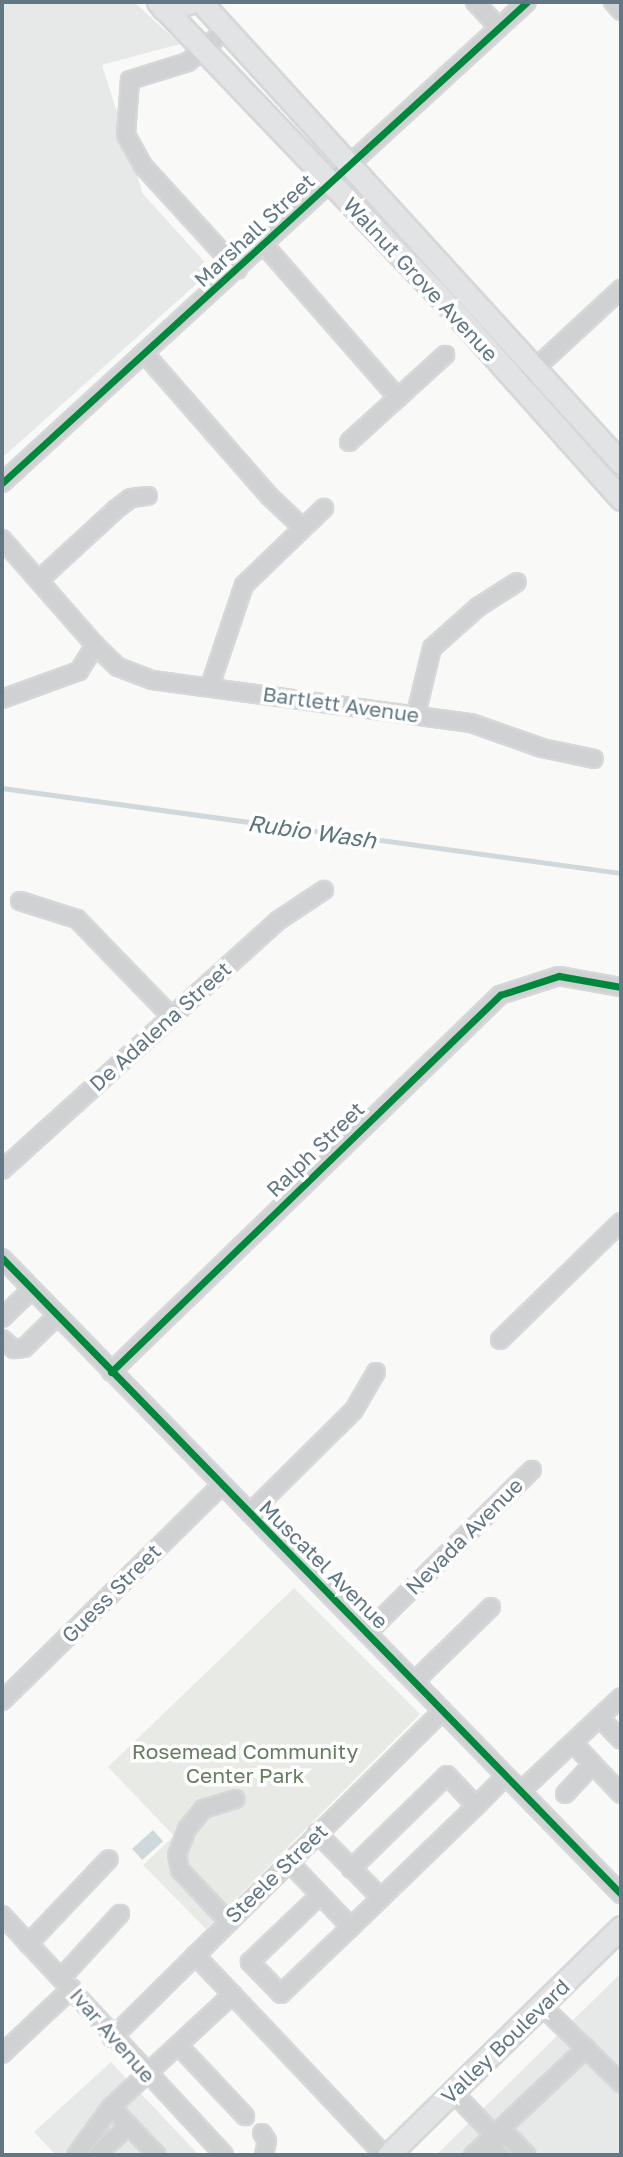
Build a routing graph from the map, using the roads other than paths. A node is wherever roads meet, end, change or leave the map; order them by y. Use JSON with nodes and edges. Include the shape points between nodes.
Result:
{"nodes":[{"id":1,"x":189,"y":2,"type":"edge"},
{"id":2,"x":201,"y":2,"type":"edge"},
{"id":3,"x":475,"y":2,"type":"edge"},
{"id":4,"x":527,"y":2,"type":"edge"},
{"id":5,"x":612,"y":2,"type":"edge"},
{"id":6,"x":164,"y":4,"type":"edge"},
{"id":7,"x":621,"y":11,"type":"edge"},
{"id":8,"x":499,"y":28,"type":"junction"},
{"id":9,"x":227,"y":29,"type":"junction"},
{"id":10,"x":205,"y":50,"type":"junction"},
{"id":11,"x":348,"y":167,"type":"junction"},
{"id":12,"x":331,"y":182,"type":"junction"},
{"id":13,"x":264,"y":246,"type":"junction"},
{"id":14,"x":238,"y":270,"type":"junction"},
{"id":15,"x":621,"y":289,"type":"edge"},
{"id":16,"x":144,"y":353,"type":"junction"},
{"id":17,"x":445,"y":355,"type":"dead end"},
{"id":18,"x":536,"y":368,"type":"junction"},
{"id":19,"x":518,"y":384,"type":"junction"},
{"id":20,"x":398,"y":398,"type":"junction"},
{"id":21,"x":349,"y":442,"type":"dead end"},
{"id":22,"x":621,"y":463,"type":"edge"},
{"id":23,"x":2,"y":483,"type":"edge"},
{"id":24,"x":620,"y":494,"type":"edge"},
{"id":25,"x":148,"y":496,"type":"dead end"},
{"id":26,"x":324,"y":508,"type":"dead end"},
{"id":27,"x":302,"y":527,"type":"junction"},
{"id":28,"x":2,"y":539,"type":"edge"},
{"id":29,"x":39,"y":580,"type":"junction"},
{"id":30,"x":517,"y":582,"type":"dead end"},
{"id":31,"x":95,"y":645,"type":"junction"},
{"id":32,"x":210,"y":686,"type":"junction"},
{"id":33,"x":2,"y":699,"type":"edge"},
{"id":34,"x":416,"y":714,"type":"junction"},
{"id":35,"x":594,"y":759,"type":"dead end"},
{"id":36,"x":324,"y":890,"type":"dead end"},
{"id":37,"x":20,"y":901,"type":"dead end"},
{"id":38,"x":621,"y":987,"type":"edge"},
{"id":39,"x":171,"y":1016,"type":"junction"},
{"id":40,"x":2,"y":1170,"type":"edge"},
{"id":41,"x":621,"y":1222,"type":"edge"},
{"id":42,"x":2,"y":1258,"type":"edge"},
{"id":43,"x":31,"y":1290,"type":"junction"},
{"id":44,"x":57,"y":1316,"type":"junction"},
{"id":45,"x":2,"y":1318,"type":"edge"},
{"id":46,"x":2,"y":1339,"type":"edge"},
{"id":47,"x":500,"y":1340,"type":"dead end"},
{"id":48,"x":111,"y":1372,"type":"junction"},
{"id":49,"x":376,"y":1373,"type":"dead end"},
{"id":50,"x":532,"y":1469,"type":"dead end"},
{"id":51,"x":221,"y":1486,"type":"junction"},
{"id":52,"x":250,"y":1513,"type":"junction"},
{"id":53,"x":491,"y":1607,"type":"dead end"},
{"id":54,"x":367,"y":1633,"type":"junction"},
{"id":55,"x":415,"y":1681,"type":"junction"},
{"id":56,"x":621,"y":1697,"type":"edge"},
{"id":57,"x":2,"y":1701,"type":"edge"},
{"id":58,"x":442,"y":1711,"type":"junction"},
{"id":59,"x":600,"y":1718,"type":"junction"},
{"id":60,"x":621,"y":1740,"type":"edge"},
{"id":61,"x":573,"y":1743,"type":"junction"},
{"id":62,"x":593,"y":1764,"type":"junction"},
{"id":63,"x":506,"y":1776,"type":"junction"},
{"id":64,"x":521,"y":1791,"type":"junction"},
{"id":65,"x":565,"y":1794,"type":"dead end"},
{"id":66,"x":621,"y":1794,"type":"edge"},
{"id":67,"x":235,"y":1800,"type":"dead end"},
{"id":68,"x":476,"y":1806,"type":"junction"},
{"id":69,"x":317,"y":1833,"type":"junction"},
{"id":70,"x":109,"y":1859,"type":"dead end"},
{"id":71,"x":289,"y":1862,"type":"junction"},
{"id":72,"x":351,"y":1869,"type":"junction"},
{"id":73,"x":621,"y":1894,"type":"edge"},
{"id":74,"x":320,"y":1895,"type":"junction"},
{"id":75,"x":381,"y":1898,"type":"junction"},
{"id":76,"x":120,"y":1914,"type":"dead end"},
{"id":77,"x":2,"y":1915,"type":"edge"},
{"id":78,"x":228,"y":1921,"type":"junction"},
{"id":79,"x":351,"y":1927,"type":"junction"},
{"id":80,"x":621,"y":1927,"type":"edge"},
{"id":81,"x":29,"y":1944,"type":"junction"},
{"id":82,"x":195,"y":1955,"type":"junction"},
{"id":83,"x":67,"y":1983,"type":"junction"},
{"id":84,"x":233,"y":1994,"type":"junction"},
{"id":85,"x":541,"y":2005,"type":"junction"},
{"id":86,"x":112,"y":2038,"type":"junction"},
{"id":87,"x":178,"y":2045,"type":"junction"},
{"id":88,"x":586,"y":2048,"type":"junction"},
{"id":89,"x":2,"y":2054,"type":"edge"},
{"id":90,"x":146,"y":2075,"type":"junction"},
{"id":91,"x":621,"y":2084,"type":"edge"},
{"id":92,"x":453,"y":2092,"type":"junction"},
{"id":93,"x":111,"y":2107,"type":"junction"},
{"id":94,"x":245,"y":2116,"type":"dead end"},
{"id":95,"x":129,"y":2126,"type":"junction"},
{"id":96,"x":262,"y":2133,"type":"dead end"},
{"id":97,"x":495,"y":2136,"type":"junction"},
{"id":98,"x":98,"y":2150,"type":"edge"},
{"id":99,"x":76,"y":2155,"type":"edge"},
{"id":100,"x":157,"y":2155,"type":"edge"},
{"id":101,"x":224,"y":2155,"type":"edge"},
{"id":102,"x":264,"y":2155,"type":"edge"},
{"id":103,"x":386,"y":2155,"type":"edge"},
{"id":104,"x":473,"y":2155,"type":"edge"},
{"id":105,"x":499,"y":2155,"type":"edge"},
{"id":106,"x":527,"y":2155,"type":"edge"}],
"edges":[{"from":1,"to":6,"type":"highway"},
{"from":2,"to":9,"type":"main road","name":"Walnut Grove Avenue"},
{"from":3,"to":8,"type":"street"},
{"from":4,"to":8,"type":"street","name":"Marshall Street"},
{"from":5,"to":7,"type":"street"},
{"from":6,"to":10,"type":"main road","name":"Walnut Grove Avenue"},
{"from":8,"to":11,"type":"street","name":"Marshall Street"},
{"from":9,"to":10,"type":"street"},
{"from":9,"to":11,"type":"main road","name":"Walnut Grove Avenue"},
{"from":10,"to":12,"type":"main road","name":"Walnut Grove Avenue"},
{"from":10,"to":14,"type":"street","via":[[188,62],[130,80],[126,135],[144,167]]},
{"from":11,"to":12,"type":"street","name":"Marshall Street"},
{"from":11,"to":18,"type":"main road","name":"Walnut Grove Avenue"},
{"from":12,"to":13,"type":"street","name":"Marshall Street"},
{"from":12,"to":19,"type":"main road","name":"Walnut Grove Avenue"},
{"from":13,"to":14,"type":"street","name":"Marshall Street"},
{"from":13,"to":20,"type":"street"},
{"from":14,"to":16,"type":"street","name":"Marshall Street"},
{"from":15,"to":18,"type":"street"},
{"from":16,"to":23,"type":"street","name":"Marshall Street"},
{"from":16,"to":27,"type":"street","via":[[269,496]]},
{"from":17,"to":20,"type":"street"},
{"from":18,"to":19,"type":"street"},
{"from":18,"to":22,"type":"main road","name":"Walnut Grove Avenue"},
{"from":19,"to":24,"type":"main road","name":"Walnut Grove Avenue"},
{"from":20,"to":21,"type":"street"},
{"from":25,"to":29,"type":"street","via":[[131,498],[115,510]]},
{"from":26,"to":27,"type":"street"},
{"from":27,"to":32,"type":"street","via":[[244,585]]},
{"from":28,"to":29,"type":"street","name":"Bartlett Avenue"},
{"from":29,"to":31,"type":"street","name":"Bartlett Avenue"},
{"from":30,"to":34,"type":"street","via":[[458,622],[432,648]]},
{"from":31,"to":32,"type":"street","name":"Bartlett Avenue","via":[[118,667],[152,680]]},
{"from":31,"to":33,"type":"street","via":[[79,671]]},
{"from":32,"to":34,"type":"street","name":"Bartlett Avenue"},
{"from":34,"to":35,"type":"street","name":"Bartlett Avenue","via":[[471,723],[542,748]]},
{"from":36,"to":39,"type":"street","name":"De Adalena Street","via":[[279,920]]},
{"from":37,"to":39,"type":"street","via":[[78,919]]},
{"from":38,"to":48,"type":"street","name":"Ralph Street","via":[[559,976],[500,995]]},
{"from":39,"to":40,"type":"street","name":"De Adalena Street"},
{"from":41,"to":47,"type":"street"},
{"from":42,"to":43,"type":"street","name":"Muscatel Avenue"},
{"from":43,"to":44,"type":"street","name":"Muscatel Avenue"},
{"from":43,"to":45,"type":"street"},
{"from":44,"to":46,"type":"street","via":[[24,1348],[14,1349]]},
{"from":44,"to":48,"type":"street","name":"Muscatel Avenue"},
{"from":48,"to":51,"type":"street","name":"Muscatel Avenue"},
{"from":49,"to":52,"type":"street","via":[[354,1410]]},
{"from":50,"to":54,"type":"street","name":"Nevada Avenue"},
{"from":51,"to":52,"type":"street","name":"Muscatel Avenue"},
{"from":51,"to":57,"type":"street","name":"Guess Street"},
{"from":52,"to":54,"type":"street","name":"Muscatel Avenue"},
{"from":53,"to":55,"type":"street"},
{"from":54,"to":55,"type":"street","name":"Muscatel Avenue"},
{"from":55,"to":58,"type":"street","name":"Muscatel Avenue"},
{"from":56,"to":59,"type":"street"},
{"from":58,"to":63,"type":"street","name":"Muscatel Avenue"},
{"from":58,"to":69,"type":"street","name":"Steele Street"},
{"from":59,"to":60,"type":"street"},
{"from":59,"to":61,"type":"street"},
{"from":61,"to":62,"type":"street"},
{"from":61,"to":64,"type":"street"},
{"from":62,"to":65,"type":"street"},
{"from":62,"to":66,"type":"street"},
{"from":63,"to":64,"type":"street","name":"Muscatel Avenue"},
{"from":63,"to":68,"type":"street"},
{"from":64,"to":73,"type":"street","name":"Muscatel Avenue"},
{"from":67,"to":78,"type":"street","via":[[203,1809],[187,1829],[177,1855],[180,1870]]},
{"from":68,"to":72,"type":"street","via":[[447,1775]]},
{"from":68,"to":75,"type":"street"},
{"from":69,"to":71,"type":"street","name":"Steele Street"},
{"from":69,"to":72,"type":"street"},
{"from":70,"to":81,"type":"street"},
{"from":71,"to":74,"type":"street"},
{"from":71,"to":78,"type":"street","name":"Steele Street"},
{"from":72,"to":75,"type":"street"},
{"from":74,"to":79,"type":"street"},
{"from":74,"to":79,"type":"street","via":[[250,1962],[281,1994]]},
{"from":75,"to":79,"type":"street"},
{"from":76,"to":83,"type":"street"},
{"from":77,"to":81,"type":"street","name":"Ivar Avenue"},
{"from":78,"to":82,"type":"street","name":"Steele Street"},
{"from":80,"to":85,"type":"main road","name":"Valley Boulevard"},
{"from":81,"to":83,"type":"street","name":"Ivar Avenue"},
{"from":82,"to":84,"type":"street"},
{"from":82,"to":86,"type":"street","name":"Steele Street"},
{"from":83,"to":86,"type":"street","name":"Ivar Avenue"},
{"from":83,"to":89,"type":"street"},
{"from":84,"to":87,"type":"street"},
{"from":84,"to":103,"type":"street"},
{"from":85,"to":88,"type":"street"},
{"from":85,"to":92,"type":"main road","name":"Valley Boulevard"},
{"from":86,"to":90,"type":"street","name":"Ivar Avenue"},
{"from":87,"to":90,"type":"street"},
{"from":87,"to":94,"type":"street"},
{"from":88,"to":91,"type":"street"},
{"from":88,"to":97,"type":"street"},
{"from":90,"to":93,"type":"street"},
{"from":90,"to":101,"type":"street","name":"Ivar Avenue"},
{"from":92,"to":97,"type":"street"},
{"from":92,"to":103,"type":"main road","name":"Valley Boulevard"},
{"from":93,"to":95,"type":"street"},
{"from":93,"to":99,"type":"street"},
{"from":95,"to":98,"type":"street"},
{"from":95,"to":100,"type":"street"},
{"from":96,"to":102,"type":"street","via":[[267,2141]]},
{"from":97,"to":104,"type":"street"},
{"from":97,"to":105,"type":"street","via":[[494,2150]]},
{"from":97,"to":106,"type":"street","via":[[509,2137]]}]}
